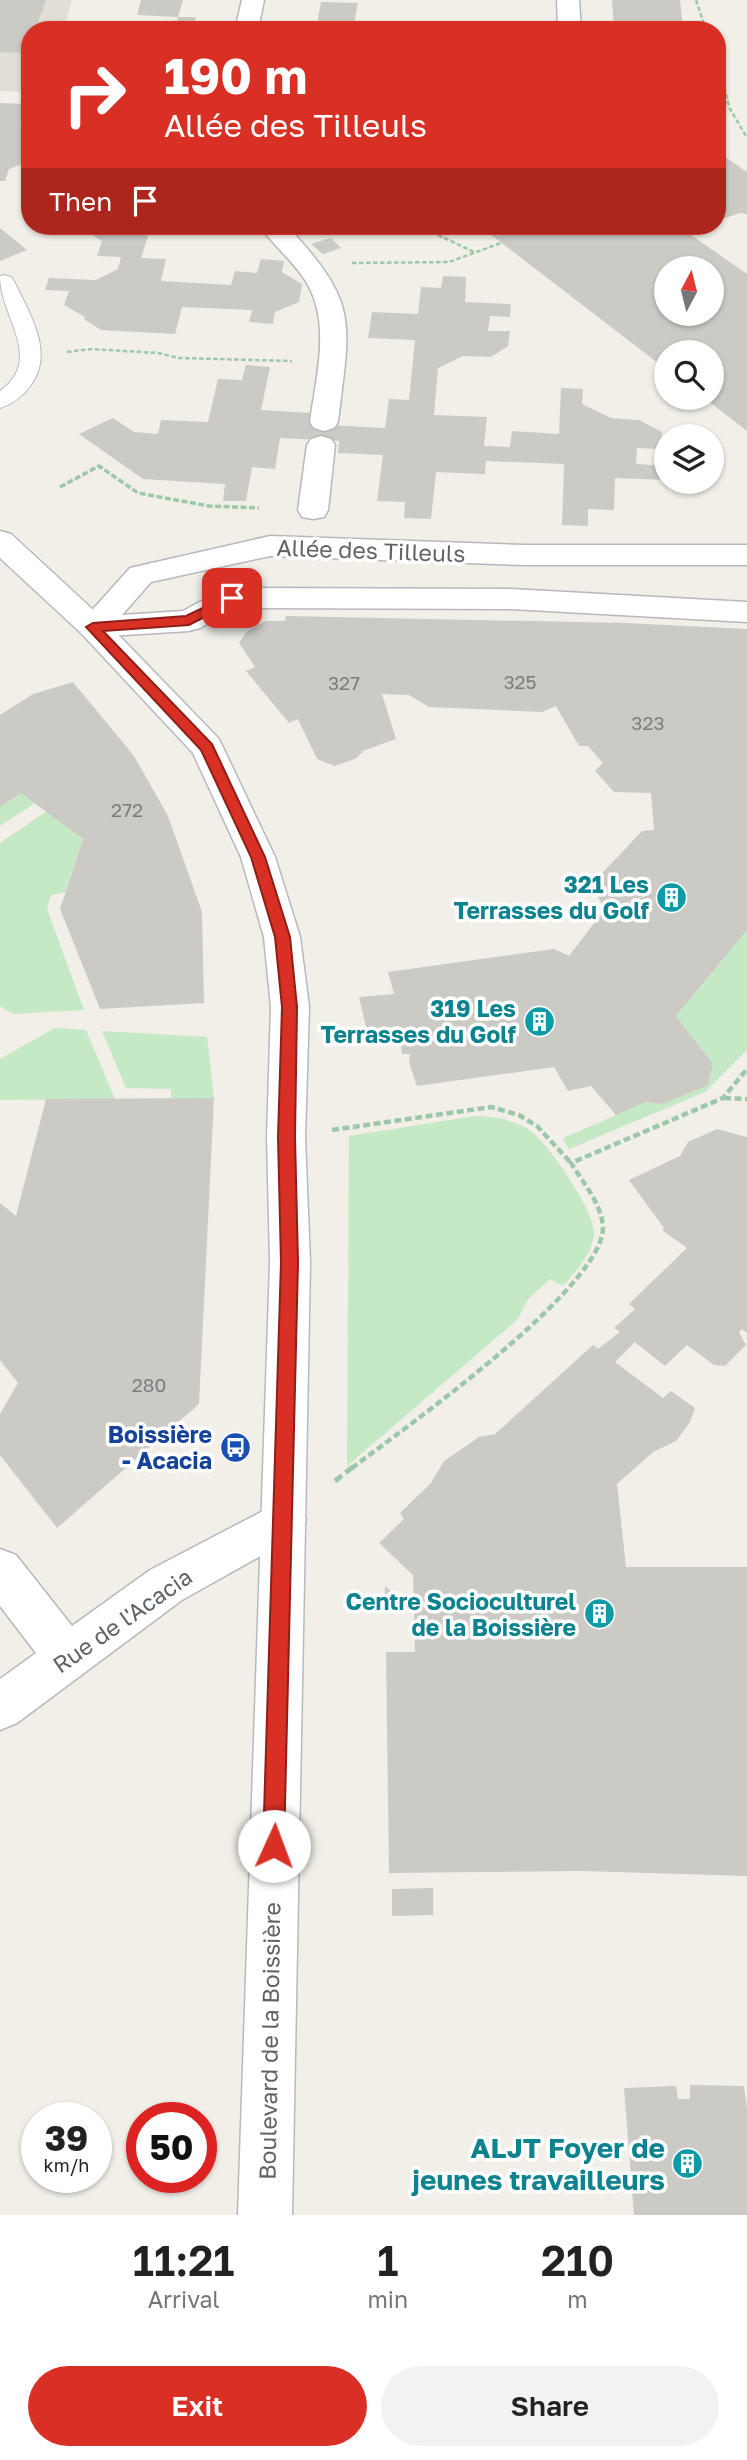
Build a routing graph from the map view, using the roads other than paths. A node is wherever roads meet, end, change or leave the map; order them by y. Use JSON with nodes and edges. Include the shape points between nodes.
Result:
{"nodes":[{"id":1,"x":253,"y":0,"type":"edge"},
{"id":2,"x":568,"y":0,"type":"edge"},
{"id":3,"x":248,"y":21,"type":"edge"},
{"id":4,"x":569,"y":21,"type":"edge"},
{"id":5,"x":281,"y":235,"type":"edge"},
{"id":6,"x":4,"y":281,"type":"dead end"},
{"id":7,"x":0,"y":401,"type":"edge"},
{"id":8,"x":313,"y":510,"type":"road end"},
{"id":9,"x":0,"y":541,"type":"edge"},
{"id":10,"x":747,"y":555,"type":"edge"},
{"id":11,"x":747,"y":612,"type":"edge"},
{"id":12,"x":93,"y":627,"type":"junction"},
{"id":13,"x":284,"y":1520,"type":"junction"},
{"id":14,"x":0,"y":1570,"type":"edge"},
{"id":15,"x":68,"y":1657,"type":"junction"},
{"id":16,"x":0,"y":1707,"type":"edge"},
{"id":17,"x":265,"y":2215,"type":"edge"}],
"edges":[{"from":1,"to":3,"type":"street"},
{"from":2,"to":4,"type":"street"},
{"from":5,"to":8,"type":"street","via":[[306,263],[330,302],[334,329]]},
{"from":6,"to":7,"type":"lane","via":[[29,337],[32,358],[26,381]]},
{"from":9,"to":12,"type":"street","name":"Boulevard de la Boissière"},
{"from":10,"to":12,"type":"street","name":"Allée des Tilleuls","via":[[603,556],[270,546],[141,575]]},
{"from":11,"to":12,"type":"street","name":"Allée des Tilleuls","via":[[511,599],[232,598],[189,621]]},
{"from":12,"to":13,"type":"street","name":"Boulevard de la Boissière","via":[[207,747],[258,857],[282,937],[290,1007]]},
{"from":13,"to":15,"type":"street","name":"Rue de l'Acacia","via":[[166,1585]]},
{"from":13,"to":17,"type":"street","name":"Boulevard de la Boissière"},
{"from":14,"to":15,"type":"street"},
{"from":15,"to":16,"type":"street","name":"Rue de l'Acacia"}]}
